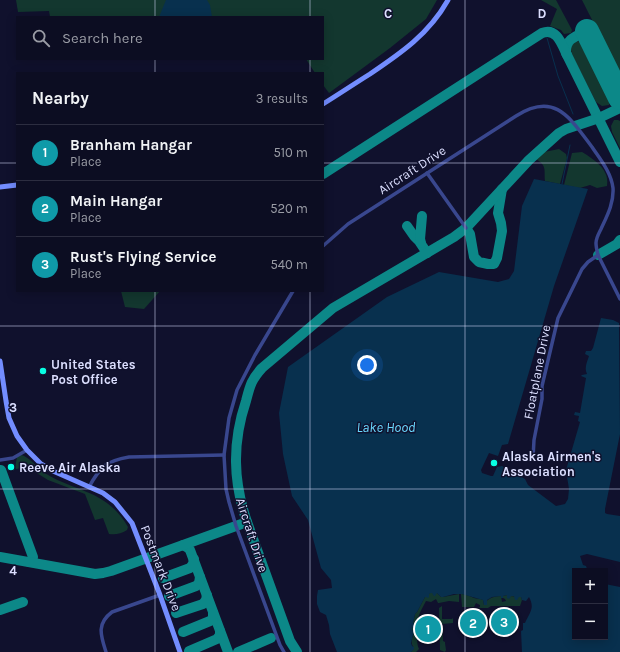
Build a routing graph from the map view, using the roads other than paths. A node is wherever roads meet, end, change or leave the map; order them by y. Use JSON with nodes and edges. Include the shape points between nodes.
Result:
{"nodes":[{"id":1,"x":448,"y":0,"type":"edge"},
{"id":2,"x":324,"y":103,"type":"edge"},
{"id":3,"x":427,"y":173,"type":"junction"},
{"id":4,"x":16,"y":184,"type":"edge"},
{"id":5,"x":0,"y":187,"type":"edge"},
{"id":6,"x":466,"y":228,"type":"dead end"},
{"id":7,"x":324,"y":245,"type":"edge"},
{"id":8,"x":598,"y":255,"type":"junction"},
{"id":9,"x":292,"y":292,"type":"edge"},
{"id":10,"x":620,"y":299,"type":"edge"},
{"id":11,"x":0,"y":361,"type":"edge"},
{"id":12,"x":27,"y":450,"type":"junction"},
{"id":13,"x":224,"y":455,"type":"junction"},
{"id":14,"x":533,"y":458,"type":"dead end"},
{"id":15,"x":0,"y":460,"type":"edge"},
{"id":16,"x":89,"y":486,"type":"junction"},
{"id":17,"x":160,"y":595,"type":"junction"},
{"id":18,"x":106,"y":652,"type":"edge"},
{"id":19,"x":180,"y":652,"type":"edge"},
{"id":20,"x":284,"y":652,"type":"edge"}],
"edges":[{"from":1,"to":2,"type":"street","via":[[434,21],[410,46]]},
{"from":3,"to":6,"type":"street"},
{"from":3,"to":7,"type":"street","name":"Aircraft Drive","via":[[348,224]]},
{"from":3,"to":8,"type":"street","name":"Aircraft Drive","via":[[529,109],[542,106],[562,112],[576,126],[608,172],[613,188],[611,208],[597,238]]},
{"from":4,"to":5,"type":"street"},
{"from":8,"to":10,"type":"street"},
{"from":8,"to":14,"type":"street","name":"Floatplane Drive","via":[[582,269],[558,318],[542,386]]},
{"from":9,"to":13,"type":"street","name":"Aircraft Drive","via":[[237,390],[229,418]]},
{"from":11,"to":12,"type":"street","name":"Postmark Drive","via":[[9,418]]},
{"from":12,"to":15,"type":"street"},
{"from":12,"to":16,"type":"street","name":"Postmark Drive","via":[[41,464],[53,471]]},
{"from":13,"to":16,"type":"street","via":[[120,458],[100,469]]},
{"from":13,"to":20,"type":"street","name":"Aircraft Drive","via":[[226,488],[236,526]]},
{"from":16,"to":17,"type":"street","name":"Postmark Drive","via":[[115,502],[132,523]]},
{"from":17,"to":18,"type":"street","via":[[107,616],[100,630]]},
{"from":17,"to":19,"type":"street","name":"Postmark Drive"}]}
